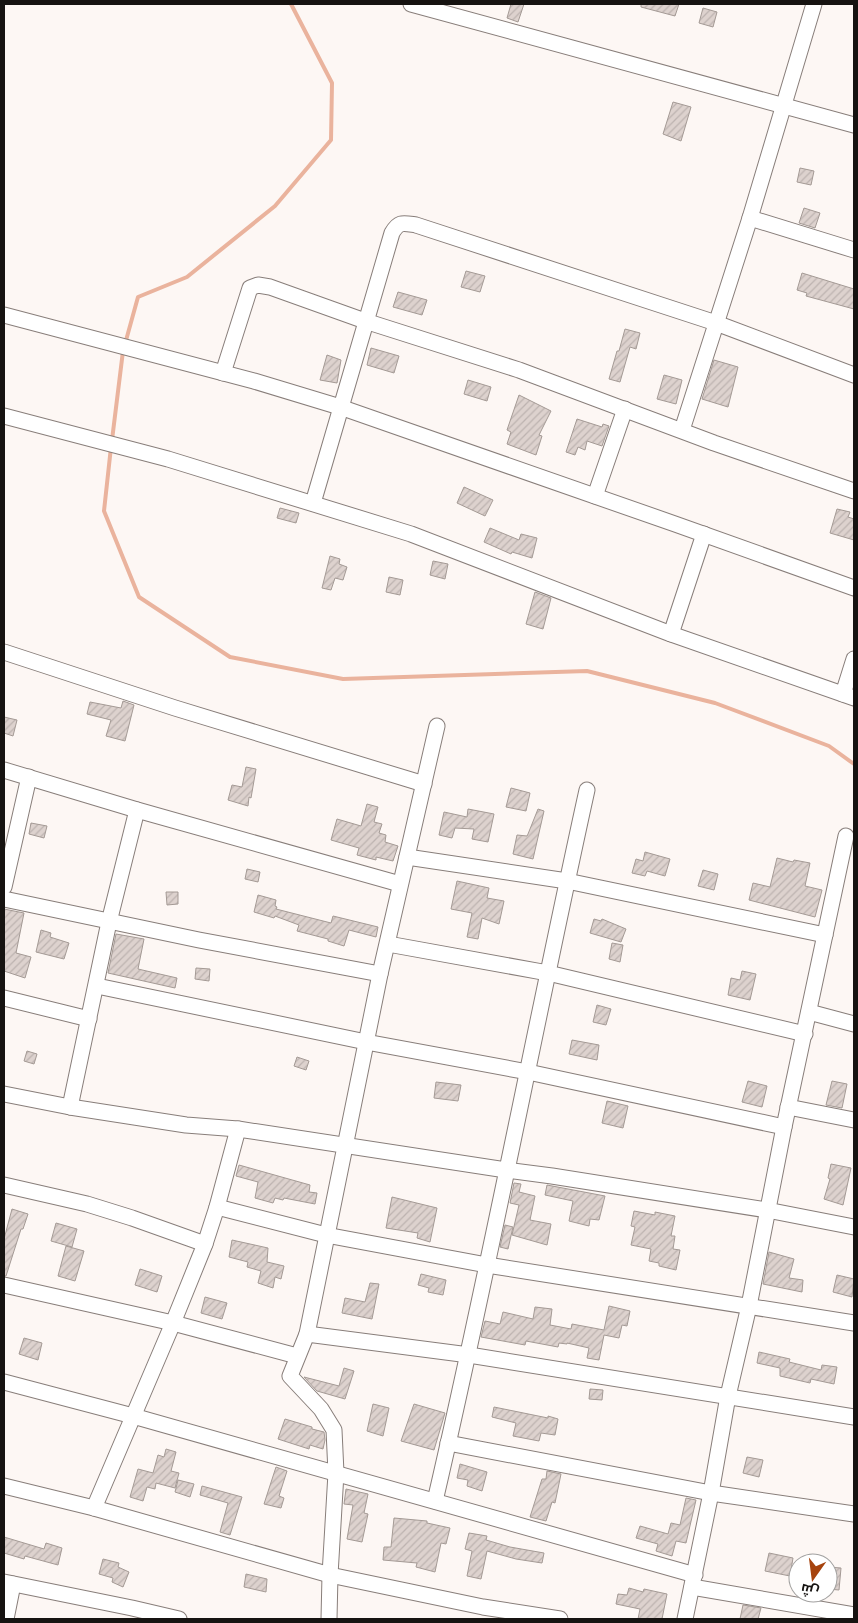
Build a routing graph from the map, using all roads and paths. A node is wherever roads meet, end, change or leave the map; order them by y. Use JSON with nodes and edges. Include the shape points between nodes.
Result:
{"nodes":[{"id":1,"x":411,"y":4,"type":"edge"},
{"id":2,"x":814,"y":4,"type":"edge"},
{"id":3,"x":784,"y":106,"type":"junction"},
{"id":4,"x":854,"y":125,"type":"edge"},
{"id":5,"x":750,"y":218,"type":"junction"},
{"id":6,"x":854,"y":250,"type":"edge"},
{"id":7,"x":4,"y":315,"type":"edge"},
{"id":8,"x":366,"y":321,"type":"junction"},
{"id":9,"x":716,"y":323,"type":"junction"},
{"id":10,"x":223,"y":373,"type":"junction"},
{"id":11,"x":854,"y":375,"type":"edge"},
{"id":12,"x":340,"y":407,"type":"junction"},
{"id":13,"x":625,"y":409,"type":"junction"},
{"id":14,"x":4,"y":416,"type":"edge"},
{"id":15,"x":682,"y":430,"type":"junction"},
{"id":16,"x":854,"y":491,"type":"edge"},
{"id":17,"x":595,"y":496,"type":"junction"},
{"id":18,"x":313,"y":503,"type":"junction"},
{"id":19,"x":704,"y":534,"type":"junction"},
{"id":20,"x":854,"y":588,"type":"edge"},
{"id":21,"x":671,"y":634,"type":"junction"},
{"id":22,"x":4,"y":652,"type":"edge"},
{"id":23,"x":854,"y":659,"type":"edge"},
{"id":24,"x":849,"y":696,"type":"edge"},
{"id":25,"x":437,"y":726,"type":"dead end"},
{"id":26,"x":4,"y":770,"type":"edge"},
{"id":27,"x":29,"y":777,"type":"junction"},
{"id":28,"x":424,"y":784,"type":"junction"},
{"id":29,"x":587,"y":790,"type":"dead end"},
{"id":30,"x":137,"y":810,"type":"junction"},
{"id":31,"x":846,"y":836,"type":"dead end"},
{"id":32,"x":407,"y":858,"type":"junction"},
{"id":33,"x":567,"y":881,"type":"junction"},
{"id":34,"x":400,"y":884,"type":"junction"},
{"id":35,"x":4,"y":887,"type":"edge"},
{"id":36,"x":4,"y":899,"type":"edge"},
{"id":37,"x":109,"y":922,"type":"junction"},
{"id":38,"x":826,"y":935,"type":"junction"},
{"id":39,"x":388,"y":944,"type":"junction"},
{"id":40,"x":548,"y":973,"type":"junction"},
{"id":41,"x":380,"y":974,"type":"junction"},
{"id":42,"x":97,"y":986,"type":"junction"},
{"id":43,"x":4,"y":998,"type":"edge"},
{"id":44,"x":809,"y":1012,"type":"junction"},
{"id":45,"x":89,"y":1019,"type":"junction"},
{"id":46,"x":854,"y":1024,"type":"edge"},
{"id":47,"x":805,"y":1034,"type":"junction"},
{"id":48,"x":366,"y":1042,"type":"junction"},
{"id":49,"x":528,"y":1072,"type":"junction"},
{"id":50,"x":4,"y":1094,"type":"edge"},
{"id":51,"x":70,"y":1106,"type":"junction"},
{"id":52,"x":788,"y":1107,"type":"junction"},
{"id":53,"x":854,"y":1120,"type":"edge"},
{"id":54,"x":784,"y":1127,"type":"junction"},
{"id":55,"x":238,"y":1129,"type":"junction"},
{"id":56,"x":345,"y":1146,"type":"junction"},
{"id":57,"x":506,"y":1170,"type":"junction"},
{"id":58,"x":4,"y":1185,"type":"edge"},
{"id":59,"x":217,"y":1207,"type":"junction"},
{"id":60,"x":767,"y":1210,"type":"junction"},
{"id":61,"x":854,"y":1227,"type":"edge"},
{"id":62,"x":326,"y":1235,"type":"junction"},
{"id":63,"x":204,"y":1244,"type":"junction"},
{"id":64,"x":487,"y":1264,"type":"junction"},
{"id":65,"x":4,"y":1284,"type":"edge"},
{"id":66,"x":749,"y":1306,"type":"junction"},
{"id":67,"x":173,"y":1323,"type":"junction"},
{"id":68,"x":854,"y":1323,"type":"edge"},
{"id":69,"x":307,"y":1334,"type":"junction"},
{"id":70,"x":469,"y":1355,"type":"junction"},
{"id":71,"x":297,"y":1356,"type":"junction"},
{"id":72,"x":4,"y":1382,"type":"edge"},
{"id":73,"x":728,"y":1396,"type":"junction"},
{"id":74,"x":133,"y":1416,"type":"junction"},
{"id":75,"x":854,"y":1417,"type":"edge"},
{"id":76,"x":448,"y":1443,"type":"junction"},
{"id":77,"x":336,"y":1473,"type":"junction"},
{"id":78,"x":4,"y":1486,"type":"edge"},
{"id":79,"x":711,"y":1493,"type":"junction"},
{"id":80,"x":435,"y":1501,"type":"junction"},
{"id":81,"x":94,"y":1508,"type":"junction"},
{"id":82,"x":854,"y":1514,"type":"edge"},
{"id":83,"x":330,"y":1575,"type":"junction"},
{"id":84,"x":693,"y":1581,"type":"junction"},
{"id":85,"x":8,"y":1583,"type":"edge"},
{"id":86,"x":484,"y":1613,"type":"edge"},
{"id":87,"x":130,"y":1614,"type":"edge"},
{"id":88,"x":854,"y":1615,"type":"edge"},
{"id":89,"x":6,"y":1619,"type":"edge"},
{"id":90,"x":180,"y":1619,"type":"edge"},
{"id":91,"x":329,"y":1619,"type":"edge"},
{"id":92,"x":560,"y":1619,"type":"edge"},
{"id":93,"x":685,"y":1619,"type":"edge"}],
"edges":[{"from":1,"to":3,"type":"street"},
{"from":2,"to":3,"type":"street"},
{"from":3,"to":4,"type":"street"},
{"from":3,"to":5,"type":"street"},
{"from":5,"to":6,"type":"street"},
{"from":5,"to":9,"type":"street"},
{"from":7,"to":10,"type":"street"},
{"from":8,"to":9,"type":"street","via":[[392,233],[397,225],[404,223]]},
{"from":8,"to":10,"type":"street","via":[[258,285],[250,288]]},
{"from":8,"to":12,"type":"street"},
{"from":8,"to":13,"type":"street","via":[[518,370]]},
{"from":9,"to":11,"type":"street"},
{"from":9,"to":15,"type":"street"},
{"from":10,"to":12,"type":"street"},
{"from":12,"to":17,"type":"street"},
{"from":12,"to":18,"type":"street"},
{"from":13,"to":15,"type":"street"},
{"from":13,"to":17,"type":"street"},
{"from":14,"to":18,"type":"street","via":[[168,459]]},
{"from":15,"to":16,"type":"street"},
{"from":17,"to":19,"type":"street"},
{"from":18,"to":21,"type":"street","via":[[412,534]]},
{"from":19,"to":20,"type":"street"},
{"from":19,"to":21,"type":"street"},
{"from":21,"to":24,"type":"street"},
{"from":22,"to":28,"type":"street"},
{"from":23,"to":24,"type":"street"},
{"from":25,"to":28,"type":"street"},
{"from":26,"to":27,"type":"street"},
{"from":27,"to":30,"type":"street"},
{"from":27,"to":35,"type":"street"},
{"from":28,"to":32,"type":"street"},
{"from":29,"to":33,"type":"street"},
{"from":30,"to":34,"type":"street"},
{"from":30,"to":37,"type":"street"},
{"from":31,"to":38,"type":"street"},
{"from":32,"to":33,"type":"street"},
{"from":32,"to":34,"type":"street"},
{"from":33,"to":38,"type":"street"},
{"from":33,"to":40,"type":"street"},
{"from":34,"to":39,"type":"street"},
{"from":36,"to":37,"type":"street"},
{"from":37,"to":41,"type":"street"},
{"from":37,"to":42,"type":"street"},
{"from":38,"to":44,"type":"street"},
{"from":39,"to":40,"type":"street"},
{"from":39,"to":41,"type":"street"},
{"from":40,"to":47,"type":"street"},
{"from":40,"to":49,"type":"street"},
{"from":41,"to":48,"type":"street"},
{"from":42,"to":45,"type":"street"},
{"from":42,"to":48,"type":"street"},
{"from":43,"to":45,"type":"street"},
{"from":44,"to":46,"type":"street"},
{"from":44,"to":47,"type":"street"},
{"from":45,"to":51,"type":"street"},
{"from":47,"to":52,"type":"street"},
{"from":48,"to":49,"type":"street"},
{"from":48,"to":56,"type":"street"},
{"from":49,"to":54,"type":"street"},
{"from":49,"to":57,"type":"street"},
{"from":50,"to":51,"type":"street"},
{"from":51,"to":55,"type":"street","via":[[186,1125]]},
{"from":52,"to":53,"type":"street"},
{"from":52,"to":54,"type":"street"},
{"from":54,"to":60,"type":"street"},
{"from":55,"to":56,"type":"street"},
{"from":55,"to":59,"type":"street"},
{"from":56,"to":57,"type":"street"},
{"from":56,"to":62,"type":"street"},
{"from":57,"to":60,"type":"street"},
{"from":57,"to":64,"type":"street"},
{"from":58,"to":63,"type":"street","via":[[105,1210]]},
{"from":59,"to":62,"type":"street"},
{"from":59,"to":63,"type":"street"},
{"from":60,"to":61,"type":"street"},
{"from":60,"to":66,"type":"street"},
{"from":62,"to":64,"type":"street"},
{"from":62,"to":69,"type":"street"},
{"from":63,"to":67,"type":"street"},
{"from":64,"to":66,"type":"street"},
{"from":64,"to":70,"type":"street"},
{"from":65,"to":67,"type":"street"},
{"from":66,"to":68,"type":"street"},
{"from":66,"to":73,"type":"street"},
{"from":67,"to":71,"type":"street"},
{"from":67,"to":74,"type":"street"},
{"from":69,"to":70,"type":"street"},
{"from":69,"to":71,"type":"street"},
{"from":70,"to":73,"type":"street"},
{"from":70,"to":76,"type":"street"},
{"from":71,"to":77,"type":"street","via":[[290,1376],[334,1430]]},
{"from":72,"to":74,"type":"street"},
{"from":73,"to":75,"type":"street"},
{"from":73,"to":79,"type":"street"},
{"from":74,"to":77,"type":"street"},
{"from":74,"to":81,"type":"street"},
{"from":76,"to":79,"type":"street"},
{"from":76,"to":80,"type":"street"},
{"from":77,"to":80,"type":"street"},
{"from":77,"to":83,"type":"street"},
{"from":78,"to":81,"type":"street"},
{"from":79,"to":82,"type":"street"},
{"from":79,"to":84,"type":"street"},
{"from":80,"to":84,"type":"street"},
{"from":81,"to":83,"type":"street"},
{"from":83,"to":86,"type":"street"},
{"from":83,"to":91,"type":"street"},
{"from":84,"to":88,"type":"street"},
{"from":84,"to":93,"type":"street"},
{"from":85,"to":87,"type":"street"},
{"from":85,"to":89,"type":"street"},
{"from":86,"to":92,"type":"street"},
{"from":87,"to":90,"type":"street"}]}
